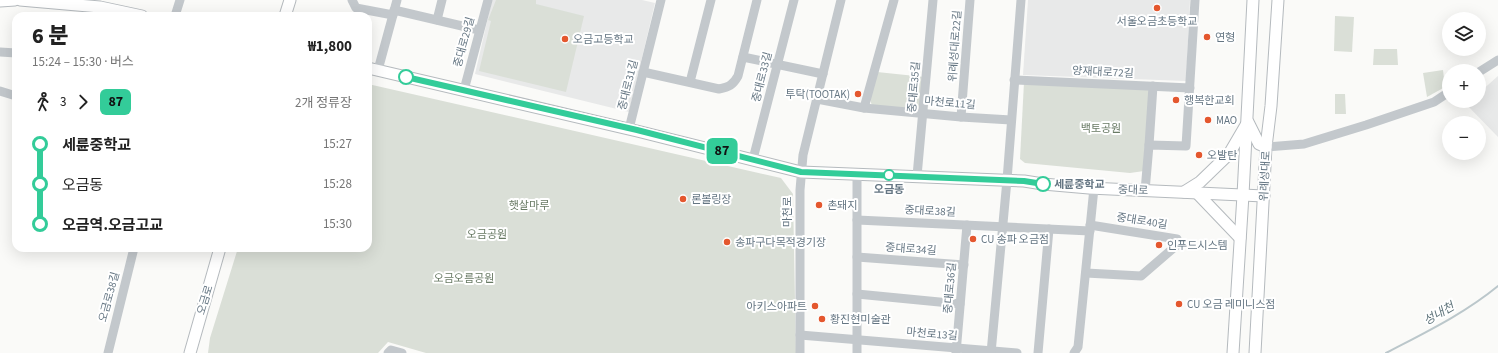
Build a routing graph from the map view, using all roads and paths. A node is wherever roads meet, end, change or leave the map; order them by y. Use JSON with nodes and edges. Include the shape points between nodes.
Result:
{"nodes":[{"id":1,"x":15,"y":0,"type":"edge"},
{"id":2,"x":20,"y":0,"type":"edge"},
{"id":3,"x":180,"y":0,"type":"edge"},
{"id":4,"x":290,"y":0,"type":"edge"},
{"id":5,"x":352,"y":0,"type":"edge"},
{"id":6,"x":397,"y":0,"type":"edge"},
{"id":7,"x":442,"y":0,"type":"edge"},
{"id":8,"x":488,"y":0,"type":"edge"},
{"id":9,"x":661,"y":0,"type":"edge"},
{"id":10,"x":711,"y":0,"type":"edge"},
{"id":11,"x":755,"y":0,"type":"edge"},
{"id":12,"x":794,"y":0,"type":"edge"},
{"id":13,"x":841,"y":0,"type":"edge"},
{"id":14,"x":894,"y":0,"type":"edge"},
{"id":15,"x":933,"y":0,"type":"edge"},
{"id":16,"x":970,"y":0,"type":"edge"},
{"id":17,"x":1021,"y":0,"type":"edge"},
{"id":18,"x":1195,"y":0,"type":"edge"},
{"id":19,"x":1253,"y":0,"type":"edge"},
{"id":20,"x":1278,"y":0,"type":"edge"},
{"id":21,"x":0,"y":1,"type":"edge"},
{"id":22,"x":99,"y":11,"type":"edge"},
{"id":23,"x":176,"y":12,"type":"edge"},
{"id":24,"x":286,"y":12,"type":"edge"},
{"id":25,"x":394,"y":12,"type":"junction"},
{"id":26,"x":437,"y":20,"type":"junction"},
{"id":27,"x":479,"y":30,"type":"junction"},
{"id":28,"x":0,"y":52,"type":"edge"},
{"id":29,"x":12,"y":53,"type":"edge"},
{"id":30,"x":743,"y":57,"type":"junction"},
{"id":31,"x":1498,"y":60,"type":"edge"},
{"id":32,"x":777,"y":64,"type":"junction"},
{"id":33,"x":1486,"y":68,"type":"edge"},
{"id":34,"x":373,"y":69,"type":"edge"},
{"id":35,"x":643,"y":72,"type":"junction"},
{"id":36,"x":823,"y":74,"type":"junction"},
{"id":37,"x":1014,"y":80,"type":"junction"},
{"id":38,"x":690,"y":82,"type":"junction"},
{"id":39,"x":1153,"y":86,"type":"junction"},
{"id":40,"x":1190,"y":88,"type":"junction"},
{"id":41,"x":464,"y":90,"type":"junction"},
{"id":42,"x":0,"y":91,"type":"edge"},
{"id":43,"x":12,"y":95,"type":"edge"},
{"id":44,"x":1442,"y":97,"type":"edge"},
{"id":45,"x":817,"y":99,"type":"junction"},
{"id":46,"x":864,"y":108,"type":"junction"},
{"id":47,"x":923,"y":113,"type":"junction"},
{"id":48,"x":961,"y":117,"type":"junction"},
{"id":49,"x":1247,"y":118,"type":"junction"},
{"id":50,"x":1270,"y":118,"type":"junction"},
{"id":51,"x":1011,"y":120,"type":"junction"},
{"id":52,"x":629,"y":129,"type":"junction"},
{"id":53,"x":1149,"y":145,"type":"junction"},
{"id":54,"x":1266,"y":147,"type":"junction"},
{"id":55,"x":753,"y":159,"type":"junction"},
{"id":56,"x":801,"y":172,"type":"junction"},
{"id":57,"x":857,"y":174,"type":"junction"},
{"id":58,"x":918,"y":176,"type":"junction"},
{"id":59,"x":1006,"y":180,"type":"junction"},
{"id":60,"x":1094,"y":188,"type":"junction"},
{"id":61,"x":1145,"y":190,"type":"junction"},
{"id":62,"x":1183,"y":192,"type":"junction"},
{"id":63,"x":1196,"y":192,"type":"junction"},
{"id":64,"x":1243,"y":195,"type":"junction"},
{"id":65,"x":1264,"y":196,"type":"junction"},
{"id":66,"x":857,"y":220,"type":"junction"},
{"id":67,"x":967,"y":225,"type":"junction"},
{"id":68,"x":1002,"y":226,"type":"junction"},
{"id":69,"x":1090,"y":228,"type":"junction"},
{"id":70,"x":1049,"y":229,"type":"junction"},
{"id":71,"x":1240,"y":238,"type":"junction"},
{"id":72,"x":133,"y":252,"type":"edge"},
{"id":73,"x":219,"y":252,"type":"edge"},
{"id":74,"x":857,"y":257,"type":"junction"},
{"id":75,"x":964,"y":265,"type":"junction"},
{"id":76,"x":1086,"y":273,"type":"junction"},
{"id":77,"x":857,"y":294,"type":"junction"},
{"id":78,"x":960,"y":304,"type":"junction"},
{"id":79,"x":800,"y":335,"type":"junction"},
{"id":80,"x":857,"y":340,"type":"junction"},
{"id":81,"x":908,"y":348,"type":"edge"},
{"id":82,"x":956,"y":350,"type":"edge"},
{"id":83,"x":991,"y":352,"type":"edge"},
{"id":84,"x":108,"y":353,"type":"edge"},
{"id":85,"x":190,"y":353,"type":"edge"},
{"id":86,"x":388,"y":353,"type":"edge"},
{"id":87,"x":402,"y":353,"type":"edge"},
{"id":88,"x":800,"y":353,"type":"edge"},
{"id":89,"x":857,"y":353,"type":"edge"},
{"id":90,"x":1017,"y":353,"type":"edge"},
{"id":91,"x":1038,"y":353,"type":"edge"},
{"id":92,"x":1074,"y":353,"type":"edge"},
{"id":93,"x":1233,"y":353,"type":"edge"},
{"id":94,"x":1255,"y":353,"type":"edge"}],
"edges":[{"from":1,"to":21,"type":"main road"},
{"from":2,"to":22,"type":"main road"},
{"from":3,"to":23,"type":"street"},
{"from":4,"to":24,"type":"main road"},
{"from":5,"to":25,"type":"street","via":[[356,8]]},
{"from":6,"to":25,"type":"street"},
{"from":7,"to":26,"type":"street"},
{"from":8,"to":27,"type":"street","name":"중대로29길"},
{"from":9,"to":35,"type":"street","name":"중대로31길"},
{"from":10,"to":38,"type":"street"},
{"from":11,"to":30,"type":"street"},
{"from":12,"to":32,"type":"street","name":"중대로33길"},
{"from":13,"to":36,"type":"street","name":"마천로"},
{"from":14,"to":46,"type":"street"},
{"from":15,"to":47,"type":"street","name":"중대로35길"},
{"from":16,"to":48,"type":"street","name":"위례성대로22길"},
{"from":17,"to":37,"type":"street"},
{"from":18,"to":40,"type":"street"},
{"from":19,"to":49,"type":"main road","name":"위례성대로"},
{"from":20,"to":50,"type":"main road","name":"위례성대로"},
{"from":25,"to":26,"type":"street"},
{"from":25,"to":34,"type":"street"},
{"from":26,"to":27,"type":"street"},
{"from":27,"to":41,"type":"street","name":"중대로29길"},
{"from":28,"to":29,"type":"street"},
{"from":30,"to":32,"type":"street"},
{"from":30,"to":38,"type":"street","via":[[738,76],[734,84],[728,87],[720,89]]},
{"from":31,"to":33,"type":"street"},
{"from":32,"to":36,"type":"street"},
{"from":32,"to":55,"type":"street","name":"중대로33길"},
{"from":34,"to":41,"type":"main road","name":"중대로"},
{"from":35,"to":38,"type":"street"},
{"from":35,"to":52,"type":"street","name":"중대로31길"},
{"from":36,"to":45,"type":"street","name":"마천로"},
{"from":37,"to":39,"type":"street","name":"양재대로72길"},
{"from":37,"to":51,"type":"street"},
{"from":39,"to":40,"type":"street","name":"양재대로72길"},
{"from":39,"to":53,"type":"street"},
{"from":40,"to":53,"type":"street","via":[[1186,146]]},
{"from":41,"to":52,"type":"main road","name":"중대로"},
{"from":42,"to":43,"type":"street"},
{"from":44,"to":54,"type":"street","via":[[1434,102],[1366,126],[1304,144]]},
{"from":45,"to":46,"type":"street","name":"마천로11길"},
{"from":45,"to":56,"type":"street","name":"마천로"},
{"from":46,"to":47,"type":"street","name":"마천로11길"},
{"from":47,"to":48,"type":"street","name":"마천로11길"},
{"from":47,"to":58,"type":"street","name":"중대로35길"},
{"from":48,"to":51,"type":"street","name":"마천로11길"},
{"from":49,"to":50,"type":"main road","via":[[1257,124]]},
{"from":49,"to":54,"type":"main road","via":[[1258,144]]},
{"from":49,"to":62,"type":"main road","via":[[1229,154],[1200,182]]},
{"from":49,"to":64,"type":"main road","name":"위례성대로"},
{"from":50,"to":54,"type":"main road","name":"위례성대로"},
{"from":51,"to":59,"type":"street"},
{"from":52,"to":55,"type":"main road","name":"중대로"},
{"from":53,"to":61,"type":"street"},
{"from":54,"to":65,"type":"main road","name":"위례성대로"},
{"from":55,"to":56,"type":"main road","name":"중대로"},
{"from":56,"to":57,"type":"main road","name":"중대로"},
{"from":56,"to":79,"type":"street","name":"마천로"},
{"from":57,"to":58,"type":"main road","name":"중대로"},
{"from":57,"to":66,"type":"street"},
{"from":58,"to":59,"type":"main road","name":"중대로"},
{"from":59,"to":60,"type":"main road","name":"중대로"},
{"from":59,"to":68,"type":"street"},
{"from":60,"to":61,"type":"main road","name":"중대로"},
{"from":60,"to":69,"type":"street"},
{"from":61,"to":62,"type":"main road","name":"중대로"},
{"from":62,"to":63,"type":"main road","name":"중대로"},
{"from":63,"to":64,"type":"main road","name":"중대로"},
{"from":63,"to":71,"type":"main road"},
{"from":64,"to":65,"type":"main road","name":"중대로"},
{"from":64,"to":71,"type":"main road","name":"위례성대로"},
{"from":65,"to":94,"type":"main road","name":"위례성대로"},
{"from":66,"to":67,"type":"street","name":"중대로38길"},
{"from":66,"to":74,"type":"street"},
{"from":67,"to":68,"type":"street","name":"중대로38길"},
{"from":67,"to":75,"type":"street","name":"중대로36길"},
{"from":68,"to":70,"type":"street","name":"중대로38길"},
{"from":68,"to":83,"type":"street"},
{"from":69,"to":70,"type":"street","name":"중대로38길"},
{"from":69,"to":76,"type":"street"},
{"from":69,"to":76,"type":"street","name":"중대로40길","via":[[1177,239],[1176,245],[1141,276]]},
{"from":70,"to":91,"type":"street"},
{"from":71,"to":93,"type":"main road","name":"위례성대로"},
{"from":72,"to":84,"type":"street","name":"오금로38길"},
{"from":73,"to":85,"type":"main road","name":"오금로"},
{"from":74,"to":75,"type":"street","name":"중대로34길"},
{"from":74,"to":77,"type":"street"},
{"from":75,"to":78,"type":"street","name":"중대로36길"},
{"from":76,"to":92,"type":"street","via":[[1078,347]]},
{"from":77,"to":78,"type":"street"},
{"from":77,"to":80,"type":"street"},
{"from":78,"to":82,"type":"street","name":"중대로36길"},
{"from":79,"to":80,"type":"street","name":"마천로13길"},
{"from":79,"to":88,"type":"street","name":"마천로"},
{"from":80,"to":81,"type":"street","name":"마천로13길"},
{"from":80,"to":89,"type":"street"},
{"from":81,"to":82,"type":"street","name":"마천로13길"},
{"from":82,"to":83,"type":"street","name":"마천로13길"},
{"from":83,"to":90,"type":"street"},
{"from":86,"to":87,"type":"street","via":[[391,350]]}]}
